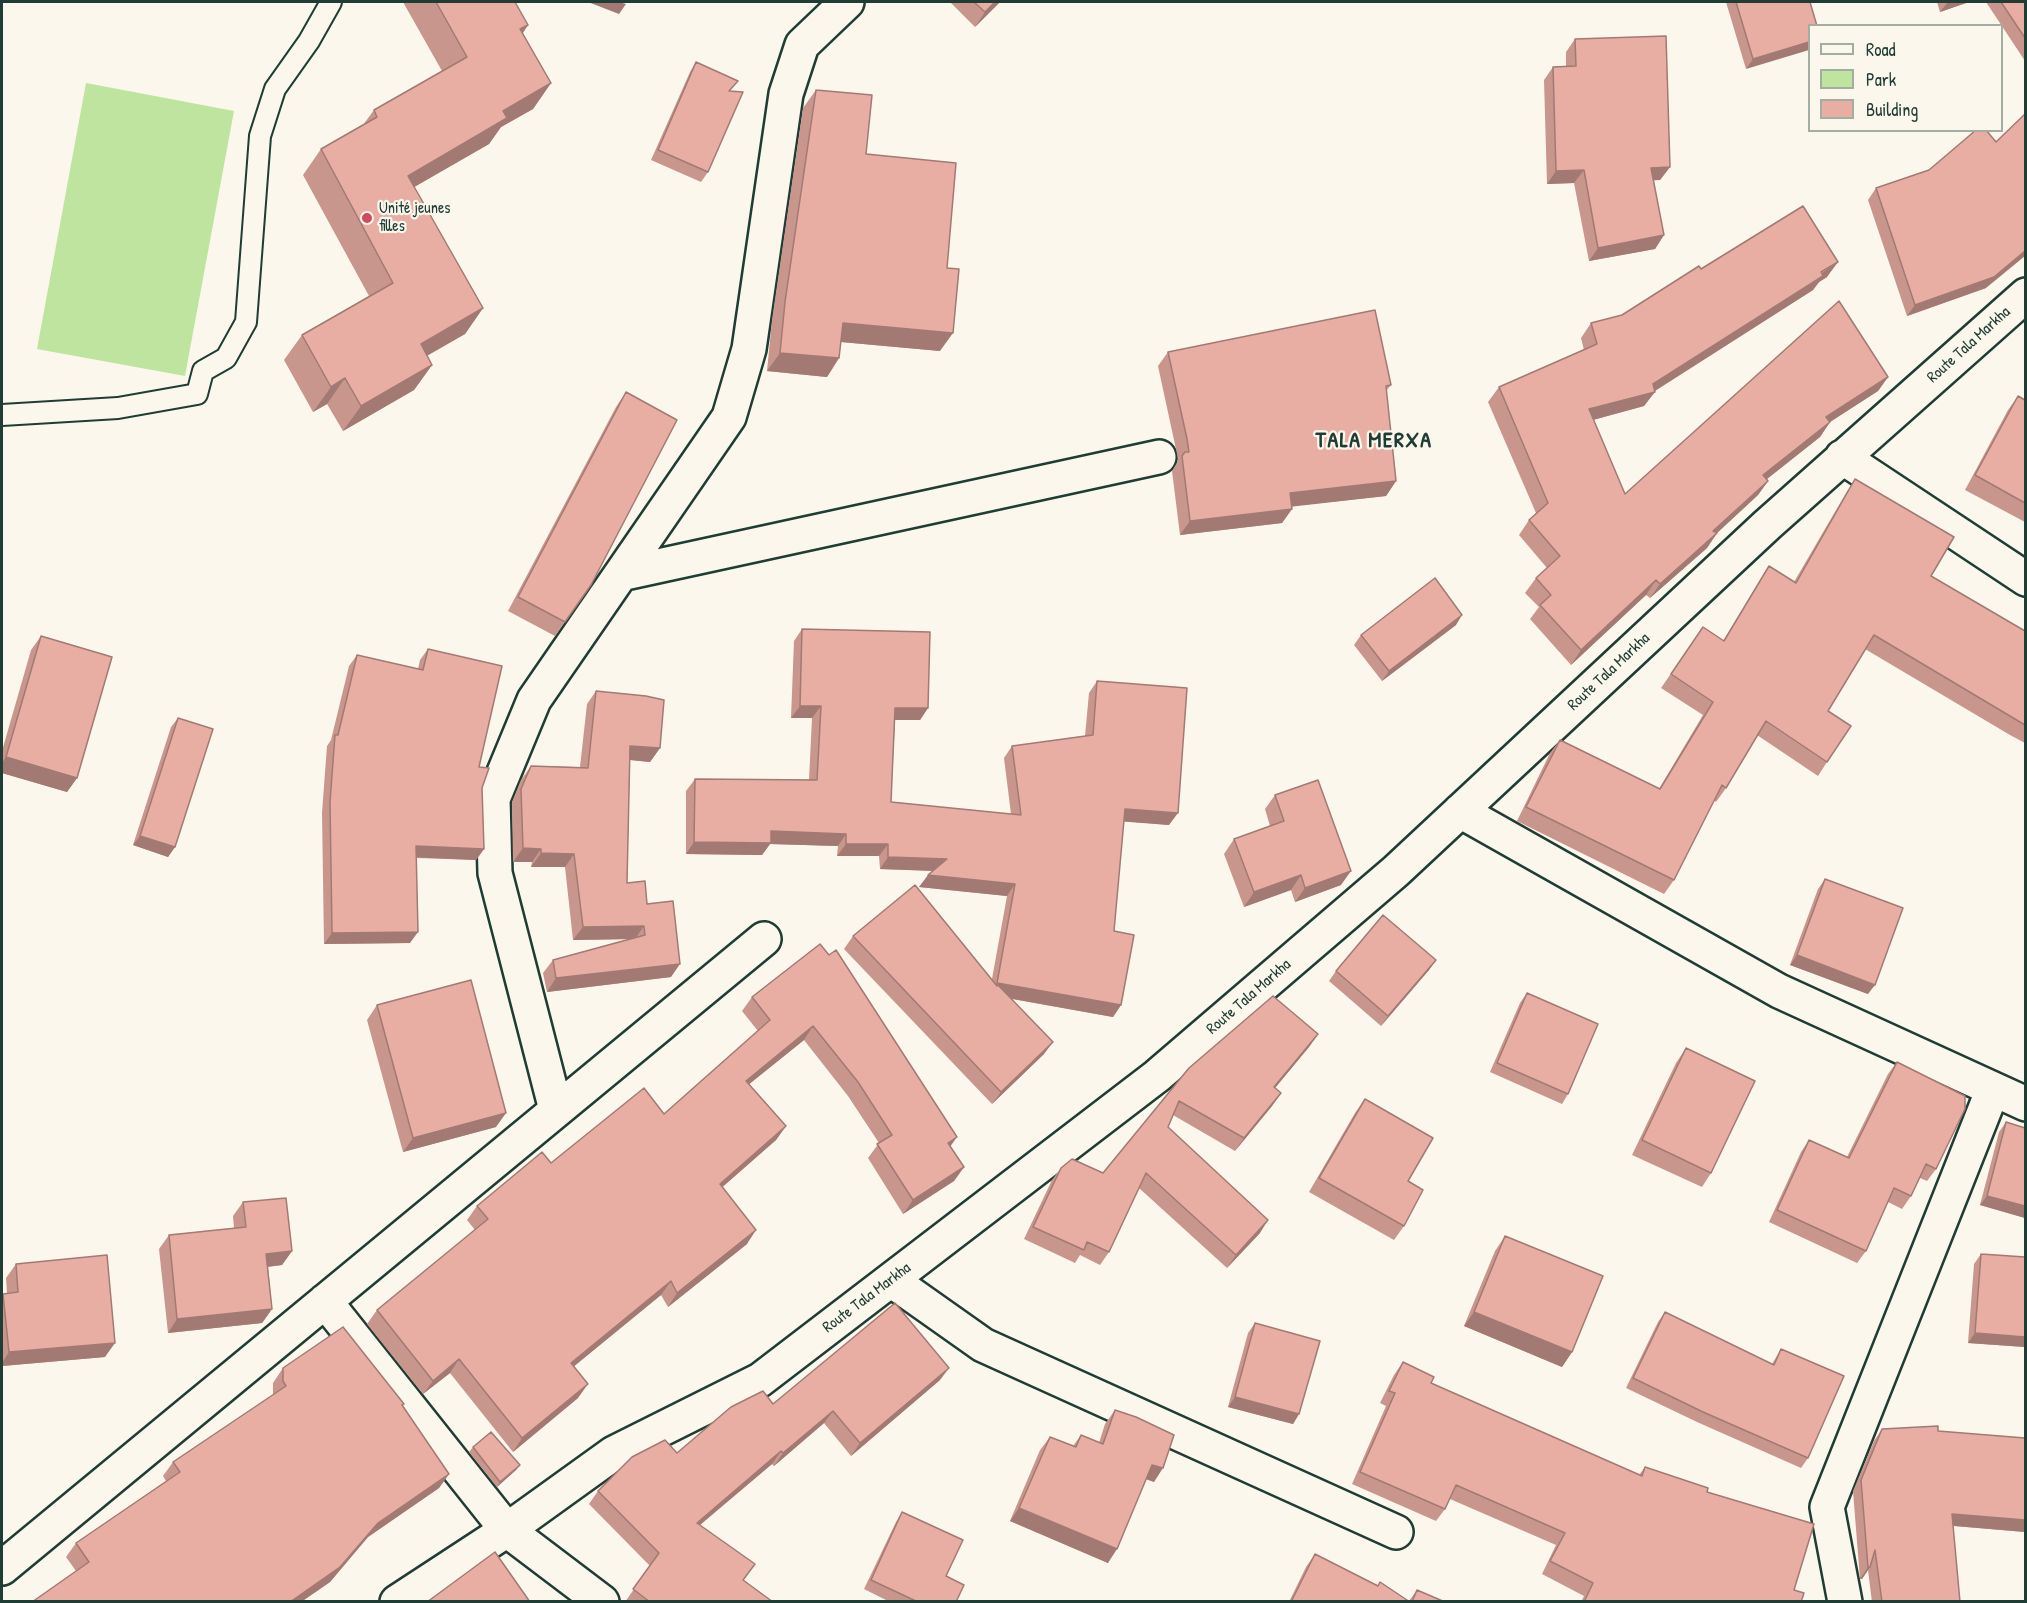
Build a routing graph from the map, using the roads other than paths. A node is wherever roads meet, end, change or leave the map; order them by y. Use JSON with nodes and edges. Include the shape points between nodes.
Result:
{"nodes":[{"id":1,"x":331,"y":2,"type":"edge"},
{"id":2,"x":847,"y":2,"type":"edge"},
{"id":3,"x":2025,"y":295,"type":"edge"},
{"id":4,"x":2,"y":415,"type":"edge"},
{"id":5,"x":1159,"y":456,"type":"dead end"},
{"id":6,"x":1842,"y":457,"type":"junction"},
{"id":7,"x":621,"y":574,"type":"junction"},
{"id":8,"x":2025,"y":579,"type":"edge"},
{"id":9,"x":1460,"y":810,"type":"junction"},
{"id":10,"x":764,"y":939,"type":"dead end"},
{"id":11,"x":1993,"y":1089,"type":"junction"},
{"id":12,"x":2025,"y":1104,"type":"edge"},
{"id":13,"x":556,"y":1110,"type":"junction"},
{"id":14,"x":891,"y":1280,"type":"junction"},
{"id":15,"x":325,"y":1301,"type":"junction"},
{"id":16,"x":507,"y":1530,"type":"junction"},
{"id":17,"x":1396,"y":1532,"type":"dead end"},
{"id":18,"x":2,"y":1568,"type":"edge"},
{"id":19,"x":397,"y":1602,"type":"edge"},
{"id":20,"x":602,"y":1602,"type":"edge"},
{"id":21,"x":1845,"y":1602,"type":"edge"}],
"edges":[{"from":1,"to":4,"type":"lane","via":[[275,89],[260,136],[246,322],[226,358],[203,371],[197,394],[118,408]]},
{"from":2,"to":7,"type":"street","via":[[802,45],[786,94],[749,349],[729,417]]},
{"from":3,"to":6,"type":"street","name":"Route Tala Markha"},
{"from":5,"to":7,"type":"street"},
{"from":6,"to":8,"type":"street"},
{"from":6,"to":9,"type":"street","name":"Route Tala Markha"},
{"from":7,"to":13,"type":"street","via":[[534,700],[493,799],[495,873]]},
{"from":9,"to":11,"type":"street","via":[[1779,991]]},
{"from":9,"to":14,"type":"street","name":"Route Tala Markha","via":[[1396,871],[1157,1076]]},
{"from":10,"to":13,"type":"street"},
{"from":11,"to":12,"type":"street"},
{"from":11,"to":21,"type":"street","via":[[1827,1507]]},
{"from":13,"to":15,"type":"street"},
{"from":14,"to":16,"type":"street","name":"Route Tala Markha","via":[[760,1380],[614,1453]]},
{"from":14,"to":17,"type":"street","via":[[983,1345]]},
{"from":15,"to":16,"type":"street"},
{"from":15,"to":18,"type":"street"},
{"from":16,"to":19,"type":"street","name":"Route Tala Markha"},
{"from":16,"to":20,"type":"street"}]}
